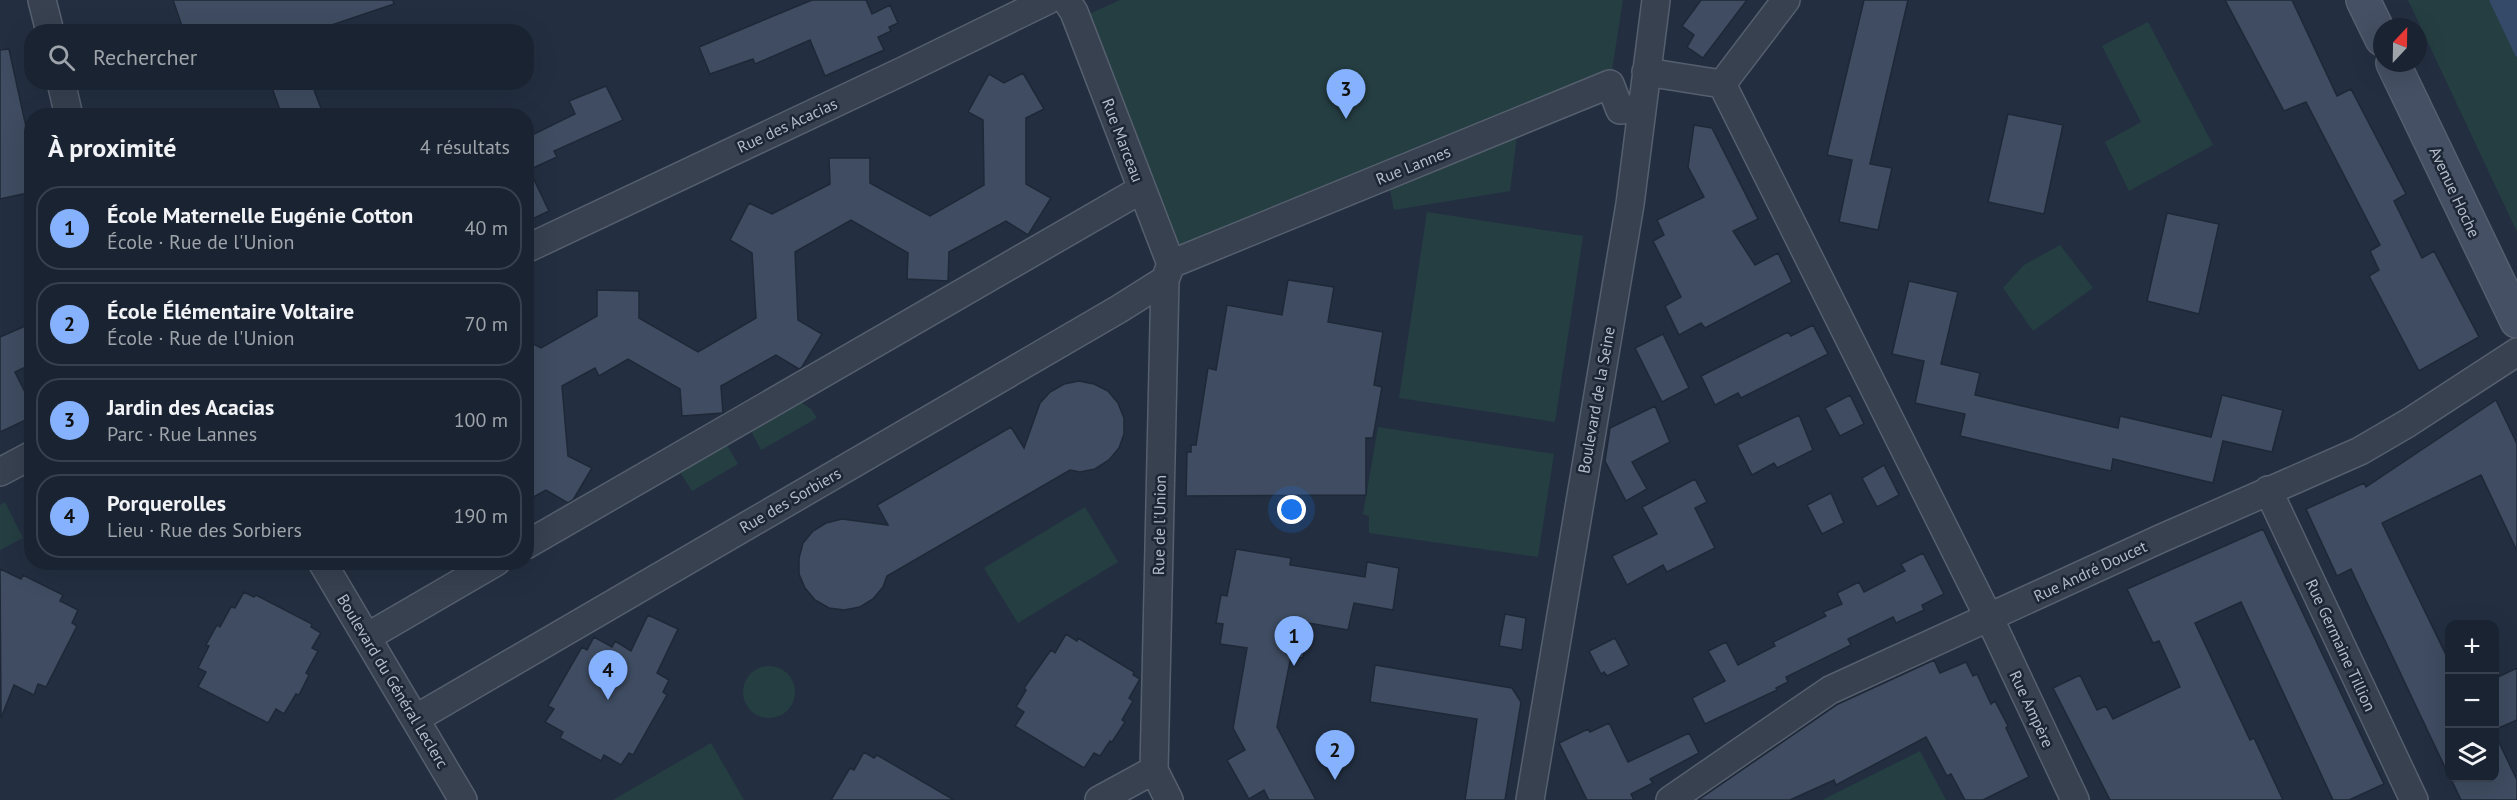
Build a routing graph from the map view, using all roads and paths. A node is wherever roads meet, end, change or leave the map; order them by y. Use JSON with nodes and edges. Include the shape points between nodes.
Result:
{"nodes":[{"id":1,"x":42,"y":0,"type":"edge"},
{"id":2,"x":1048,"y":0,"type":"edge"},
{"id":3,"x":1066,"y":0,"type":"edge"},
{"id":4,"x":1656,"y":0,"type":"edge"},
{"id":5,"x":1786,"y":0,"type":"edge"},
{"id":6,"x":2363,"y":0,"type":"edge"},
{"id":7,"x":2373,"y":21,"type":"edge"},
{"id":8,"x":48,"y":24,"type":"edge"},
{"id":9,"x":1646,"y":72,"type":"junction"},
{"id":10,"x":2397,"y":72,"type":"edge"},
{"id":11,"x":1722,"y":84,"type":"junction"},
{"id":12,"x":63,"y":90,"type":"edge"},
{"id":13,"x":67,"y":108,"type":"edge"},
{"id":14,"x":1641,"y":108,"type":"junction"},
{"id":15,"x":1142,"y":189,"type":"junction"},
{"id":16,"x":534,"y":245,"type":"edge"},
{"id":17,"x":1168,"y":272,"type":"junction"},
{"id":18,"x":2517,"y":321,"type":"edge"},
{"id":19,"x":2517,"y":352,"type":"edge"},
{"id":20,"x":24,"y":459,"type":"edge"},
{"id":21,"x":0,"y":472,"type":"edge"},
{"id":22,"x":2268,"y":490,"type":"junction"},
{"id":23,"x":534,"y":540,"type":"edge"},
{"id":24,"x":327,"y":570,"type":"edge"},
{"id":25,"x":482,"y":570,"type":"edge"},
{"id":26,"x":1989,"y":618,"type":"junction"},
{"id":27,"x":367,"y":637,"type":"junction"},
{"id":28,"x":415,"y":719,"type":"junction"},
{"id":29,"x":1154,"y":770,"type":"junction"},
{"id":30,"x":463,"y":800,"type":"edge"},
{"id":31,"x":1099,"y":800,"type":"edge"},
{"id":32,"x":1169,"y":800,"type":"edge"},
{"id":33,"x":1530,"y":800,"type":"edge"},
{"id":34,"x":1670,"y":800,"type":"edge"},
{"id":35,"x":2075,"y":800,"type":"edge"},
{"id":36,"x":2414,"y":800,"type":"edge"}],
"edges":[{"from":1,"to":8,"type":"street"},
{"from":2,"to":16,"type":"street","name":"Rue des Acacias"},
{"from":3,"to":15,"type":"street","name":"Rue Marceau"},
{"from":4,"to":9,"type":"street","name":"Boulevard de la Seine"},
{"from":5,"to":11,"type":"street"},
{"from":6,"to":7,"type":"street"},
{"from":9,"to":11,"type":"street"},
{"from":9,"to":14,"type":"street","name":"Boulevard de la Seine"},
{"from":10,"to":18,"type":"street","name":"Avenue Hoche"},
{"from":11,"to":26,"type":"street","name":"Rue Ampère"},
{"from":12,"to":13,"type":"street"},
{"from":14,"to":17,"type":"street","name":"Rue Lannes","via":[[1620,110],[1610,84]]},
{"from":14,"to":33,"type":"street","name":"Boulevard de la Seine","via":[[1630,204]]},
{"from":15,"to":17,"type":"street","name":"Rue Marceau"},
{"from":15,"to":23,"type":"street"},
{"from":17,"to":28,"type":"street","name":"Rue des Sorbiers","via":[[1119,309]]},
{"from":17,"to":29,"type":"street","name":"Rue de l'Union"},
{"from":19,"to":22,"type":"street","name":"Rue André Doucet","via":[[2360,451]]},
{"from":20,"to":21,"type":"street"},
{"from":22,"to":26,"type":"street","name":"Rue André Doucet"},
{"from":22,"to":36,"type":"street","name":"Rue Germaine Tillion"},
{"from":24,"to":27,"type":"street","name":"Boulevard du Général Leclerc"},
{"from":25,"to":27,"type":"street"},
{"from":26,"to":34,"type":"street","name":"Rue André Doucet","via":[[1830,690]]},
{"from":26,"to":35,"type":"street","name":"Rue Ampère"},
{"from":27,"to":28,"type":"street","name":"Boulevard du Général Leclerc"},
{"from":28,"to":30,"type":"street","name":"Boulevard du Général Leclerc"},
{"from":29,"to":31,"type":"street"},
{"from":29,"to":32,"type":"street","name":"Rue de l'Union"}]}
